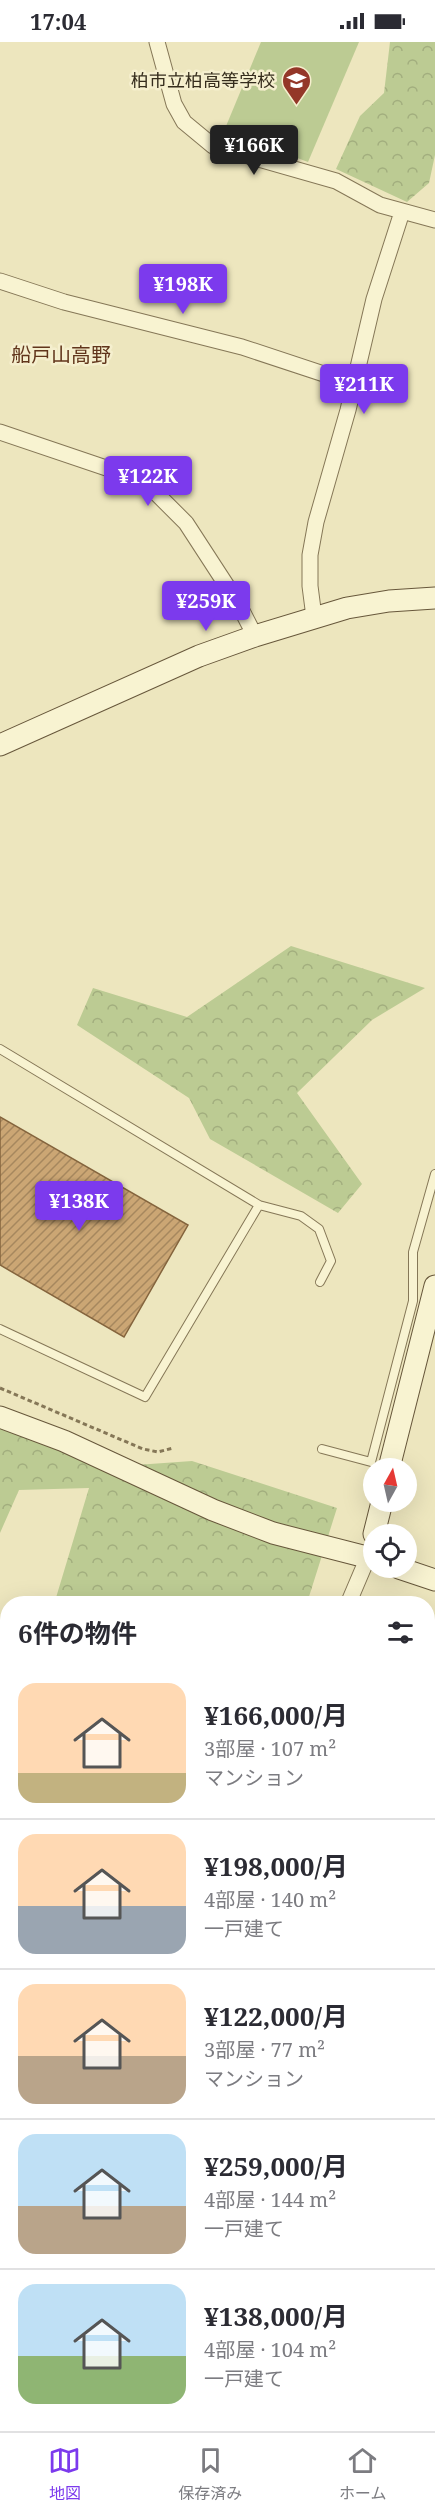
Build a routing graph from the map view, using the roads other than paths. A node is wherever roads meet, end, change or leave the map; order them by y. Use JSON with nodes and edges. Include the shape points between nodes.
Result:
{"nodes":[{"id":1,"x":157,"y":42,"type":"edge"},
{"id":2,"x":402,"y":212,"type":"junction"},
{"id":3,"x":435,"y":220,"type":"edge"},
{"id":4,"x":0,"y":281,"type":"edge"},
{"id":5,"x":354,"y":384,"type":"junction"},
{"id":6,"x":0,"y":432,"type":"edge"},
{"id":7,"x":435,"y":598,"type":"edge"},
{"id":8,"x":314,"y":617,"type":"junction"},
{"id":9,"x":255,"y":636,"type":"junction"},
{"id":10,"x":0,"y":745,"type":"edge"},
{"id":11,"x":0,"y":1048,"type":"edge"},
{"id":12,"x":435,"y":1174,"type":"edge"},
{"id":13,"x":259,"y":1205,"type":"junction"},
{"id":14,"x":320,"y":1282,"type":"dead end"},
{"id":15,"x":435,"y":1286,"type":"edge"},
{"id":16,"x":0,"y":1329,"type":"edge"},
{"id":17,"x":0,"y":1417,"type":"edge"},
{"id":18,"x":322,"y":1449,"type":"dead end"},
{"id":19,"x":392,"y":1458,"type":"edge"},
{"id":20,"x":363,"y":1550,"type":"edge"},
{"id":21,"x":363,"y":1572,"type":"edge"},
{"id":22,"x":417,"y":1574,"type":"edge"},
{"id":23,"x":435,"y":1580,"type":"edge"},
{"id":24,"x":352,"y":1596,"type":"edge"}],
"edges":[{"from":1,"to":2,"type":"street","via":[[174,104],[184,122],[213,146],[336,181],[380,205]]},
{"from":2,"to":3,"type":"street"},
{"from":2,"to":5,"type":"street","via":[[374,299]]},
{"from":4,"to":5,"type":"street","via":[[63,302],[242,347]]},
{"from":5,"to":8,"type":"street","via":[[310,555]]},
{"from":6,"to":9,"type":"street","via":[[118,472],[166,500],[196,537]]},
{"from":7,"to":8,"type":"street","via":[[389,601]]},
{"from":8,"to":9,"type":"street"},
{"from":9,"to":10,"type":"street","via":[[199,656]]},
{"from":11,"to":13,"type":"lane"},
{"from":12,"to":18,"type":"lane","via":[[413,1252],[413,1301],[371,1462]]},
{"from":13,"to":14,"type":"lane","via":[[302,1216],[319,1229],[331,1261]]},
{"from":13,"to":16,"type":"lane","via":[[146,1397]]},
{"from":15,"to":19,"type":"street"},
{"from":17,"to":20,"type":"street","via":[[273,1533]]},
{"from":21,"to":24,"type":"street"},
{"from":22,"to":23,"type":"street"}]}
